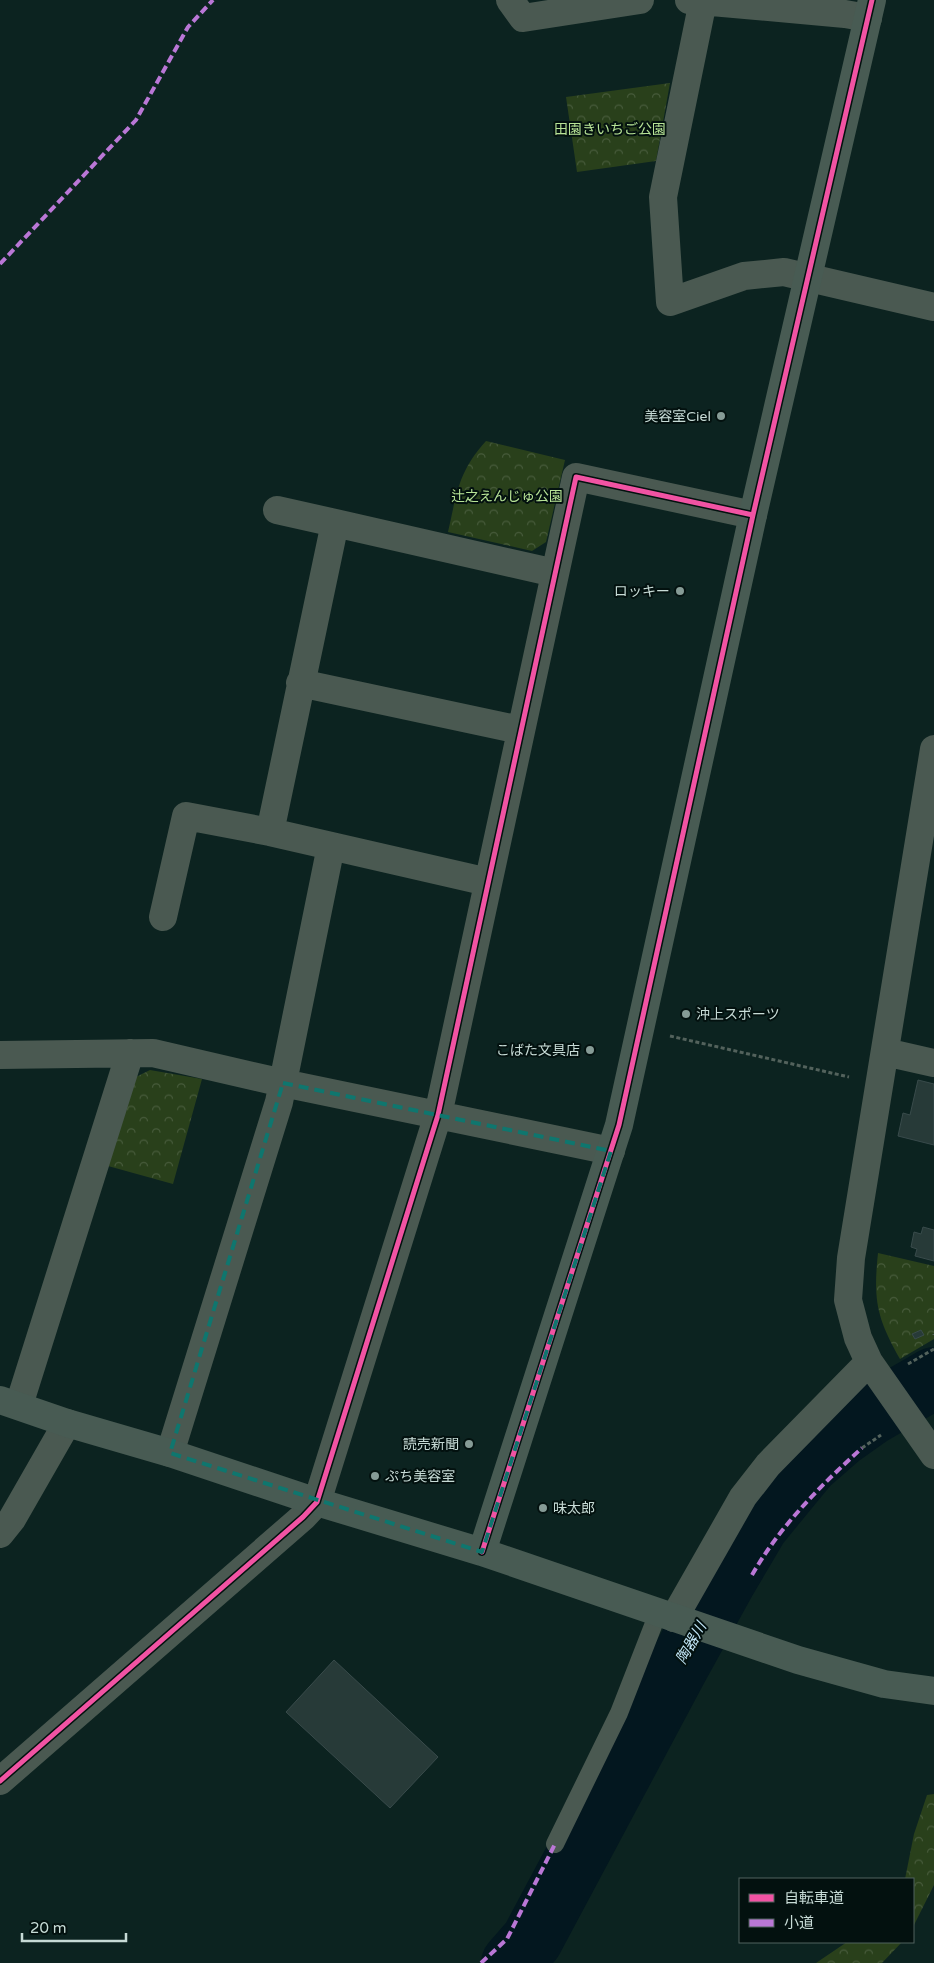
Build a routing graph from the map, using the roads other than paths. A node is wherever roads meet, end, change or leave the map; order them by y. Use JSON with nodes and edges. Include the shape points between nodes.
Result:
{"nodes":[{"id":1,"x":510,"y":0,"type":"edge"},
{"id":2,"x":640,"y":0,"type":"edge"},
{"id":3,"x":696,"y":0,"type":"edge"},
{"id":4,"x":870,"y":9,"type":"edge"},
{"id":5,"x":808,"y":278,"type":"junction"},
{"id":6,"x":934,"y":307,"type":"edge"},
{"id":7,"x":277,"y":510,"type":"dead end"},
{"id":8,"x":753,"y":515,"type":"junction"},
{"id":9,"x":335,"y":523,"type":"junction"},
{"id":10,"x":555,"y":573,"type":"junction"},
{"id":11,"x":300,"y":683,"type":"junction"},
{"id":12,"x":520,"y":730,"type":"junction"},
{"id":13,"x":934,"y":749,"type":"edge"},
{"id":14,"x":928,"y":821,"type":"edge"},
{"id":15,"x":270,"y":832,"type":"junction"},
{"id":16,"x":330,"y":846,"type":"junction"},
{"id":17,"x":488,"y":882,"type":"junction"},
{"id":18,"x":163,"y":917,"type":"dead end"},
{"id":19,"x":885,"y":1052,"type":"junction"},
{"id":20,"x":130,"y":1053,"type":"junction"},
{"id":21,"x":0,"y":1055,"type":"edge"},
{"id":22,"x":934,"y":1063,"type":"edge"},
{"id":23,"x":283,"y":1083,"type":"junction"},
{"id":24,"x":438,"y":1115,"type":"junction"},
{"id":25,"x":611,"y":1151,"type":"junction"},
{"id":26,"x":869,"y":1362,"type":"junction"},
{"id":27,"x":9,"y":1402,"type":"edge"},
{"id":28,"x":68,"y":1423,"type":"junction"},
{"id":29,"x":170,"y":1453,"type":"junction"},
{"id":30,"x":934,"y":1455,"type":"edge"},
{"id":31,"x":317,"y":1502,"type":"junction"},
{"id":32,"x":0,"y":1534,"type":"edge"},
{"id":33,"x":482,"y":1552,"type":"junction"},
{"id":34,"x":673,"y":1618,"type":"junction"},
{"id":35,"x":934,"y":1691,"type":"edge"},
{"id":36,"x":0,"y":1781,"type":"edge"},
{"id":37,"x":555,"y":1844,"type":"dead end"}],
"edges":[{"from":1,"to":2,"type":"street","via":[[523,18]]},
{"from":3,"to":4,"type":"street","via":[[845,14]]},
{"from":3,"to":5,"type":"street","via":[[663,197],[670,302],[744,276],[784,272]]},
{"from":4,"to":5,"type":"street"},
{"from":5,"to":6,"type":"street"},
{"from":5,"to":8,"type":"street"},
{"from":7,"to":9,"type":"street"},
{"from":8,"to":10,"type":"street","via":[[576,476]]},
{"from":8,"to":25,"type":"street"},
{"from":9,"to":10,"type":"street"},
{"from":9,"to":11,"type":"street"},
{"from":10,"to":12,"type":"street"},
{"from":11,"to":12,"type":"street"},
{"from":11,"to":15,"type":"street"},
{"from":12,"to":17,"type":"street"},
{"from":13,"to":14,"type":"street"},
{"from":14,"to":19,"type":"street"},
{"from":15,"to":16,"type":"street"},
{"from":15,"to":18,"type":"street","via":[[186,816]]},
{"from":16,"to":17,"type":"street"},
{"from":16,"to":23,"type":"street"},
{"from":17,"to":24,"type":"street"},
{"from":19,"to":22,"type":"street"},
{"from":19,"to":26,"type":"street","via":[[851,1258],[848,1300],[858,1338]]},
{"from":20,"to":21,"type":"street"},
{"from":20,"to":23,"type":"street","via":[[153,1053]]},
{"from":20,"to":27,"type":"street"},
{"from":23,"to":24,"type":"street"},
{"from":23,"to":29,"type":"street"},
{"from":24,"to":25,"type":"street"},
{"from":24,"to":31,"type":"street"},
{"from":25,"to":33,"type":"street"},
{"from":26,"to":30,"type":"street"},
{"from":26,"to":34,"type":"street","via":[[768,1464],[743,1497]]},
{"from":27,"to":28,"type":"street"},
{"from":28,"to":29,"type":"street"},
{"from":28,"to":32,"type":"street"},
{"from":29,"to":31,"type":"street"},
{"from":31,"to":33,"type":"street"},
{"from":31,"to":36,"type":"street","via":[[296,1524]]},
{"from":33,"to":34,"type":"street"},
{"from":34,"to":35,"type":"street","via":[[798,1660],[884,1684]]},
{"from":34,"to":37,"type":"lane","via":[[619,1713]]}]}
